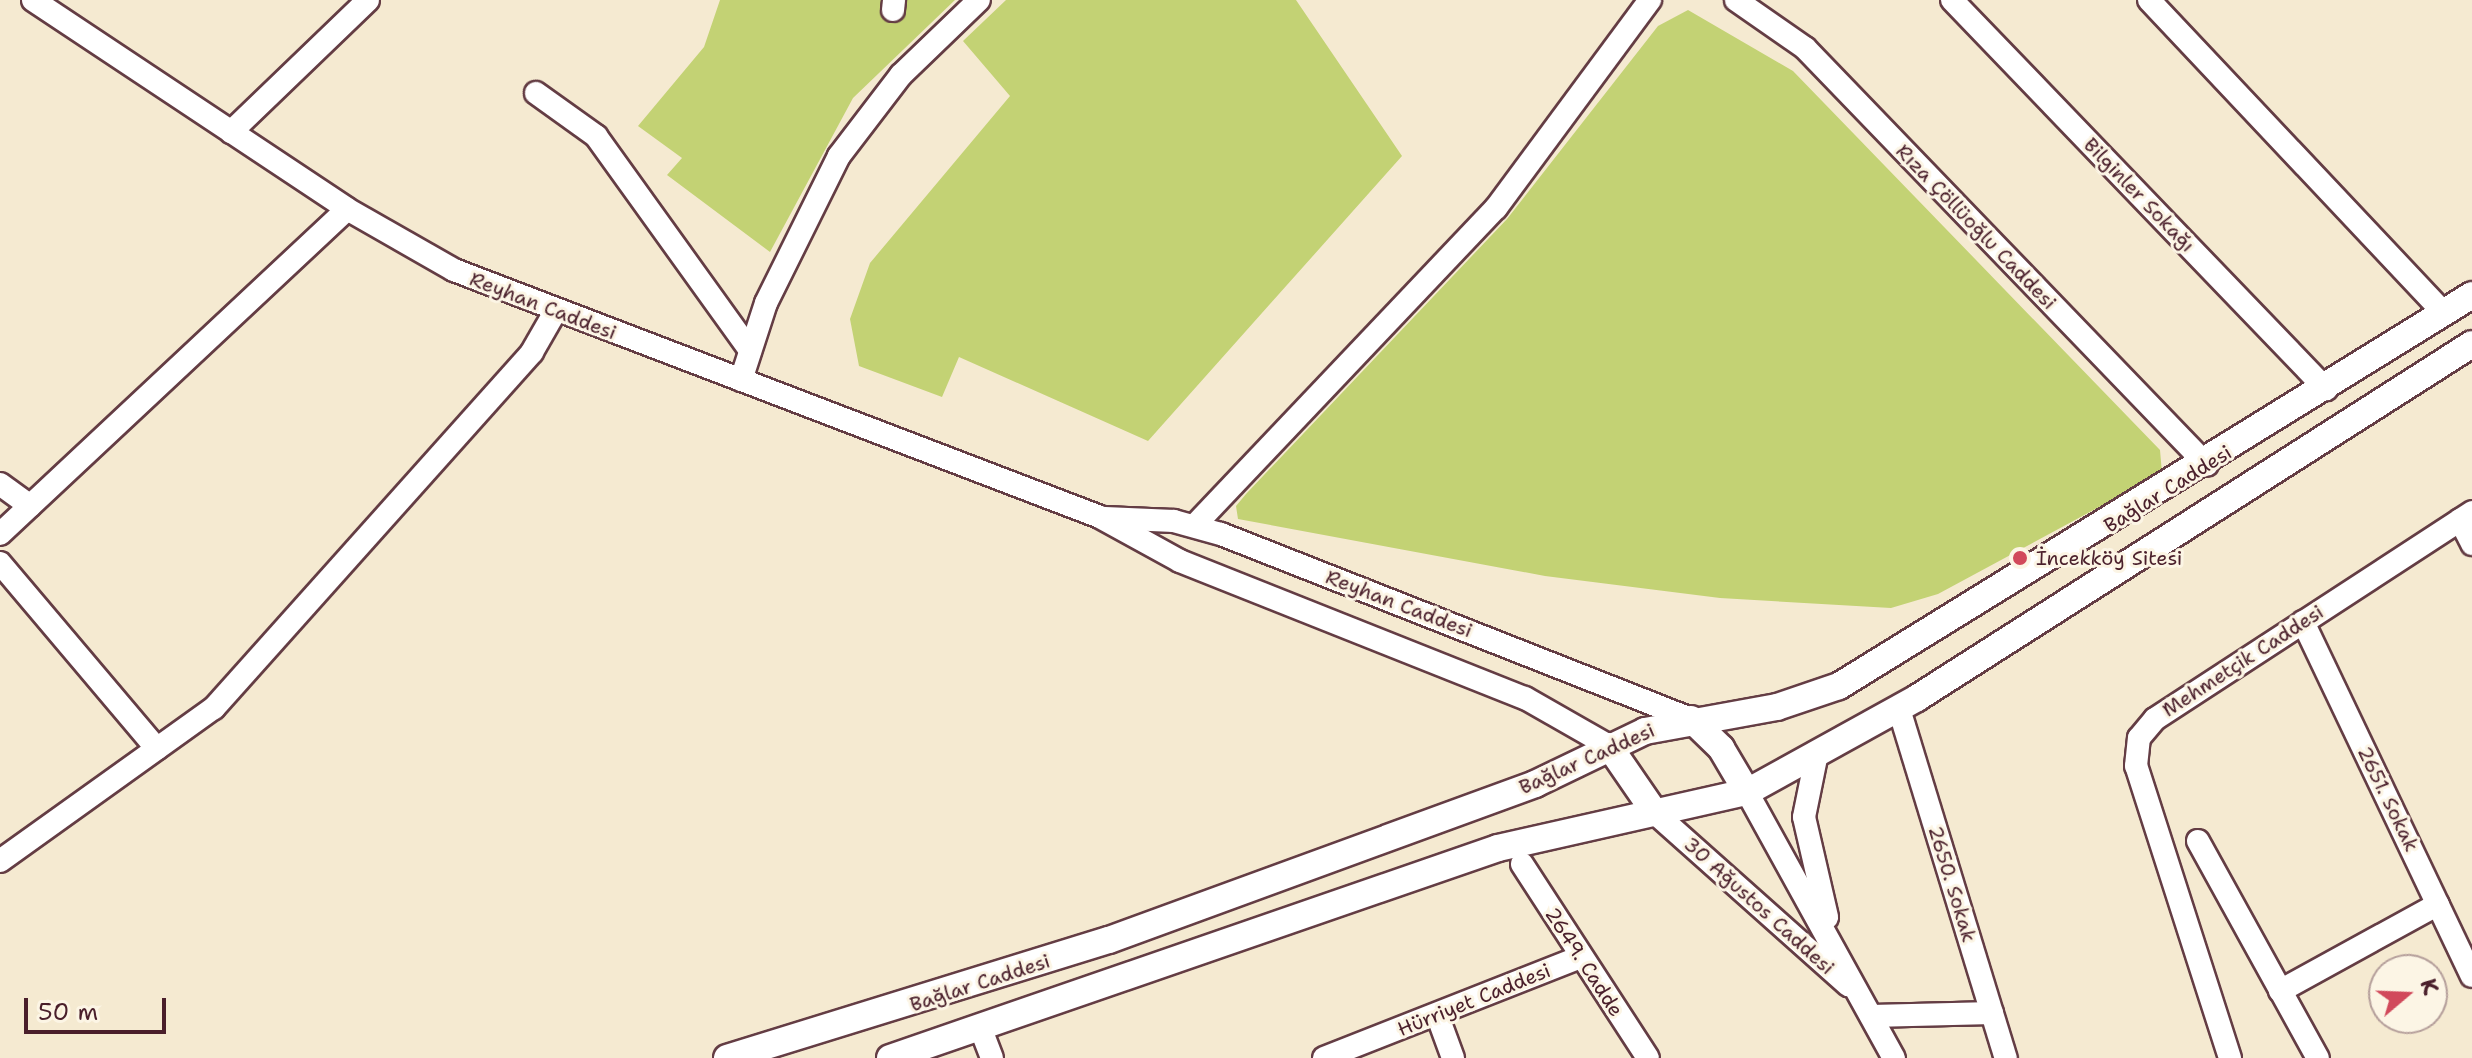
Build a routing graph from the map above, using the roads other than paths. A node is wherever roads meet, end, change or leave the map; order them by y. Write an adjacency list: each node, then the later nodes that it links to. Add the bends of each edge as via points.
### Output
1 (33, 0): 9 (street, Reyhan Caddesi)
2 (368, 0): 9 (street)
3 (979, 0): 15 (street, via 861,123 817,193)
4 (1650, 0): 23 (street, via 1496,208)
5 (1952, 0): 17 (street, Bilginler Sokağı)
6 (2149, 0): 13 (street)
7 (1744, 2): 18 (street, Rıza Çöllüoğlu Caddesi, via 1805,48)
8 (536, 93): 15 (street, via 596,136)
9 (231, 132): 10 (street, Reyhan Caddesi)
10 (347, 209): 12 (street, Reyhan Caddesi, via 454,270); 20 (street)
11 (2472, 295): 13 (main road, Bağlar Caddesi)
12 (555, 312): 16 (street, Reyhan Caddesi); 31 (street, via 532,352 214,708)
13 (2444, 313): 17 (main road, Bağlar Caddesi)
14 (2472, 344): 28 (main road, Bağlar Caddesi)
15 (750, 350): 16 (street)
16 (741, 380): 22 (street, Reyhan Caddesi)
17 (2326, 389): 18 (main road, Bağlar Caddesi)
18 (2207, 465): 29 (main road, Bağlar Caddesi, via 1839,686 1777,707)
19 (0, 484): 20 (street)
20 (30, 506): 24 (street)
21 (2466, 516): 25 (street); 27 (street, Mehmetçik Caddesi)
22 (1100, 517): 23 (street, Reyhan Caddesi); 30 (street, Reyhan Caddesi, via 1180,561 1525,698)
23 (1195, 525): 29 (street, Reyhan Caddesi)
24 (0, 534)
25 (2472, 544)
26 (0, 563): 31 (street)
27 (2303, 622): 38 (street, 2651. Sokak); 55 (street, Mehmetçik Caddesi, via 2155,719 2139,738 2136,766)
28 (1899, 709): 32 (main road, Bağlar Caddesi); 44 (street, 2650. Sokak)
29 (1691, 719): 30 (main road, Bağlar Caddesi); 33 (main road, via 1721,748)
30 (1609, 746): 34 (main road); 47 (main road, Bağlar Caddesi, via 1535,784 1109,940)
31 (157, 749): 36 (street)
32 (1816, 758): 33 (main road, Bağlar Caddesi); 39 (street, via 1804,817)
33 (1747, 792): 34 (main road, Bağlar Caddesi); 39 (street, 30 Ağustos Caddesi)
34 (1655, 813): 43 (street, 30 Ağustos Caddesi); 46 (main road, Bağlar Caddesi, via 1498,848)
35 (2198, 841): 42 (street)
36 (0, 861)
37 (1522, 864): 40 (street, 2649. Cadde)
38 (2438, 904): 41 (street, 2651. Sokak); 42 (street)
39 (1836, 949): 43 (street, 30 Ağustos Caddesi)
40 (1578, 958): 45 (street, Hürriyet Caddesi); 52 (street, 2649. Cadde)
41 (2472, 976)
42 (2280, 991): 56 (street)
43 (1867, 1008): 44 (street); 53 (street, 30 Ağustos Caddesi)
44 (1992, 1013): 54 (street, 2650. Sokak)
45 (1438, 1017): 50 (street, Hürriyet Caddesi); 51 (street)
46 (982, 1032): 48 (main road, Bağlar Caddesi); 49 (street)
47 (727, 1058)
48 (890, 1058)
49 (992, 1058)
50 (1324, 1058)
51 (1453, 1058)
52 (1648, 1058)
53 (1894, 1058)
54 (2006, 1058)
55 (2230, 1058)
56 (2318, 1058)

